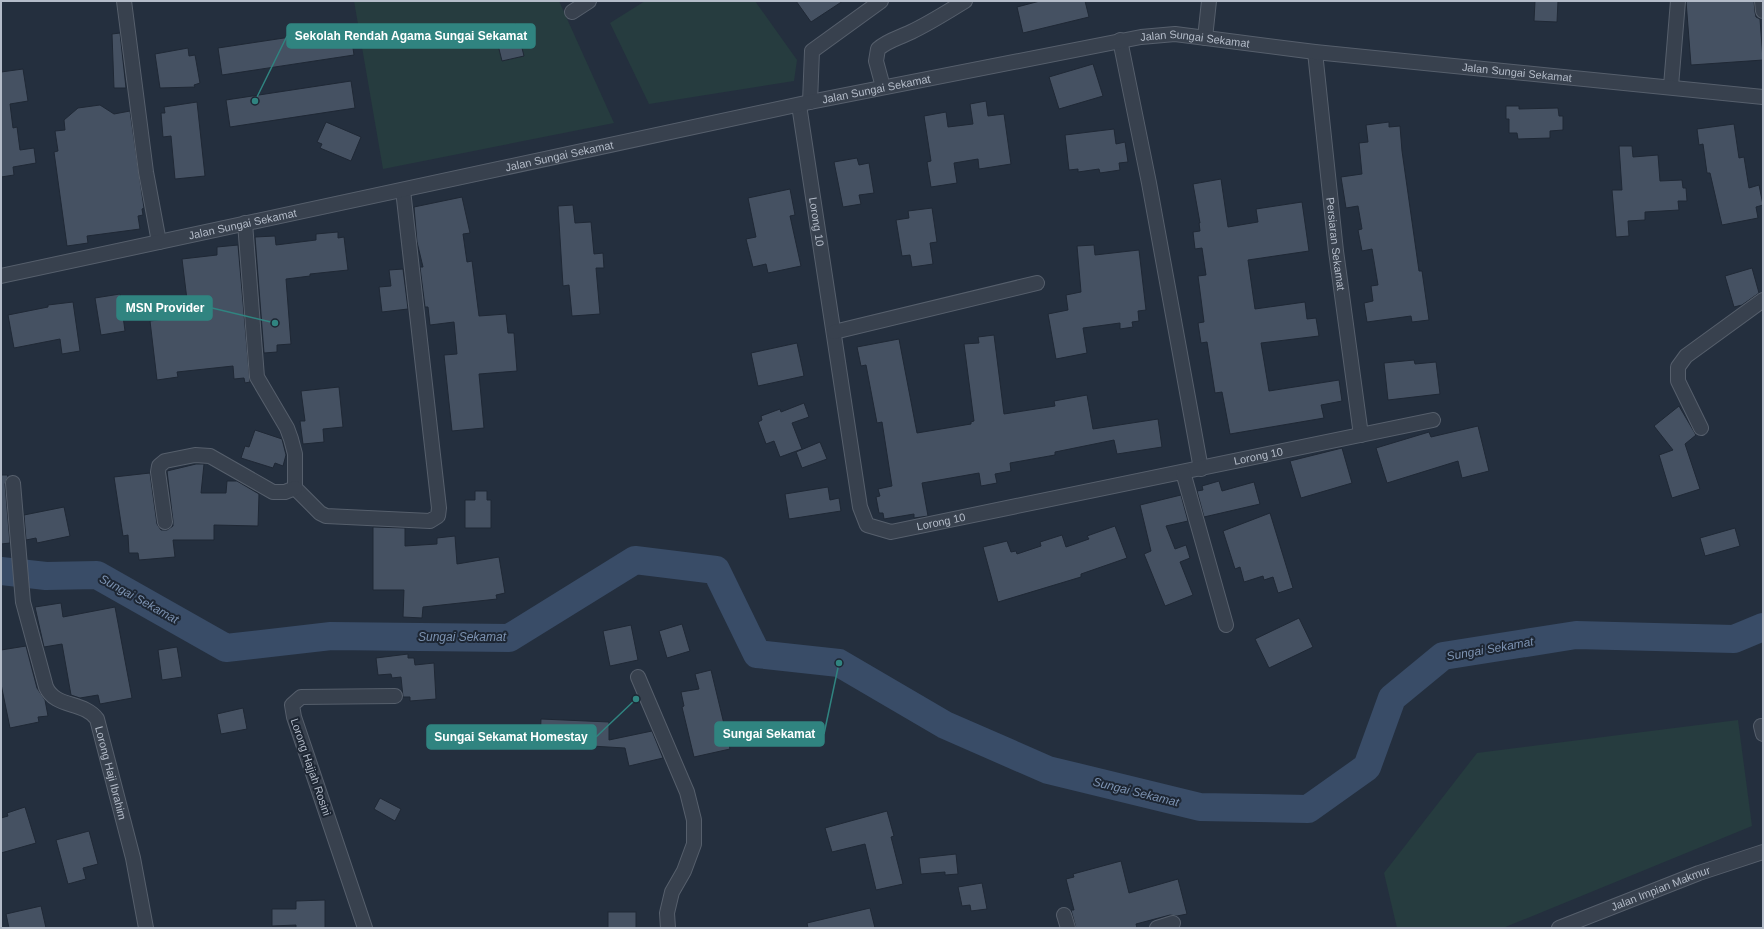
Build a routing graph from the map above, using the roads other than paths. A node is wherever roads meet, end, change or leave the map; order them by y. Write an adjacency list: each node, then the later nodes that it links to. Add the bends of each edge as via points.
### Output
1 (124, 1): 19 (street, via 146,172)
2 (589, 1): 9 (street)
3 (881, 1): 16 (street, Lorong 10, via 812,51)
4 (965, 1): 14 (street, via 909,34 888,41 878,48 876,61)
5 (1209, 1): 10 (street)
6 (1678, 1): 13 (street)
7 (1762, 1): 8 (street)
8 (1763, 11)
9 (572, 12)
10 (1205, 38): 11 (street, Jalan Sungai Sekamat, via 1176,34); 12 (street, Jalan Sungai Sekamat)
11 (1120, 40): 14 (street, Jalan Sungai Sekamat); 27 (street)
12 (1315, 52): 13 (street, Jalan Sungai Sekamat); 26 (street, Persiaran Sekamat, via 1336,251)
13 (1671, 86): 15 (street, Jalan Sungai Sekamat)
14 (883, 87): 16 (street, Jalan Sungai Sekamat)
15 (1763, 97)
16 (805, 104): 17 (street, Jalan Sungai Sekamat); 23 (street, Lorong 10)
17 (403, 190): 18 (street, Jalan Sungai Sekamat); 30 (street, via 438,516 430,521 326,516)
18 (245, 223): 19 (street, Jalan Sungai Sekamat); 30 (street, via 258,377 291,439 295,454)
19 (159, 242): 20 (street, Jalan Sungai Sekamat)
20 (1, 276)
21 (1037, 282): 23 (street)
22 (1763, 300): 25 (street, via 1686,356 1678,367 1678,381)
23 (834, 332): 28 (street, Lorong 10, via 860,506 867,525 891,532)
24 (1433, 420): 26 (street, Lorong 10)
25 (1701, 428)
26 (1360, 435): 27 (street, Lorong 10)
27 (1201, 469): 28 (street, Lorong 10)
28 (1183, 472): 32 (street)
29 (13, 483): 37 (street, Lorong Haji Ibrahim, via 23,602 49,694 87,710 97,719 133,858)
30 (295, 488): 31 (street, via 285,492 273,492 210,456 195,455 165,462 159,466 158,472)
31 (165, 522)
32 (1226, 625)
33 (638, 677): 39 (street, via 687,792 694,820 694,844 684,871 672,892 667,913)
34 (395, 696): 38 (street, Lorong Hajjah Rosini, via 302,697 292,705)
35 (1763, 852): 41 (street, Jalan Impian Makmur, via 1700,873)
36 (1173, 923): 40 (street)
37 (146, 928)
38 (365, 928)
39 (668, 928)
40 (1157, 928)
41 (1559, 928)

